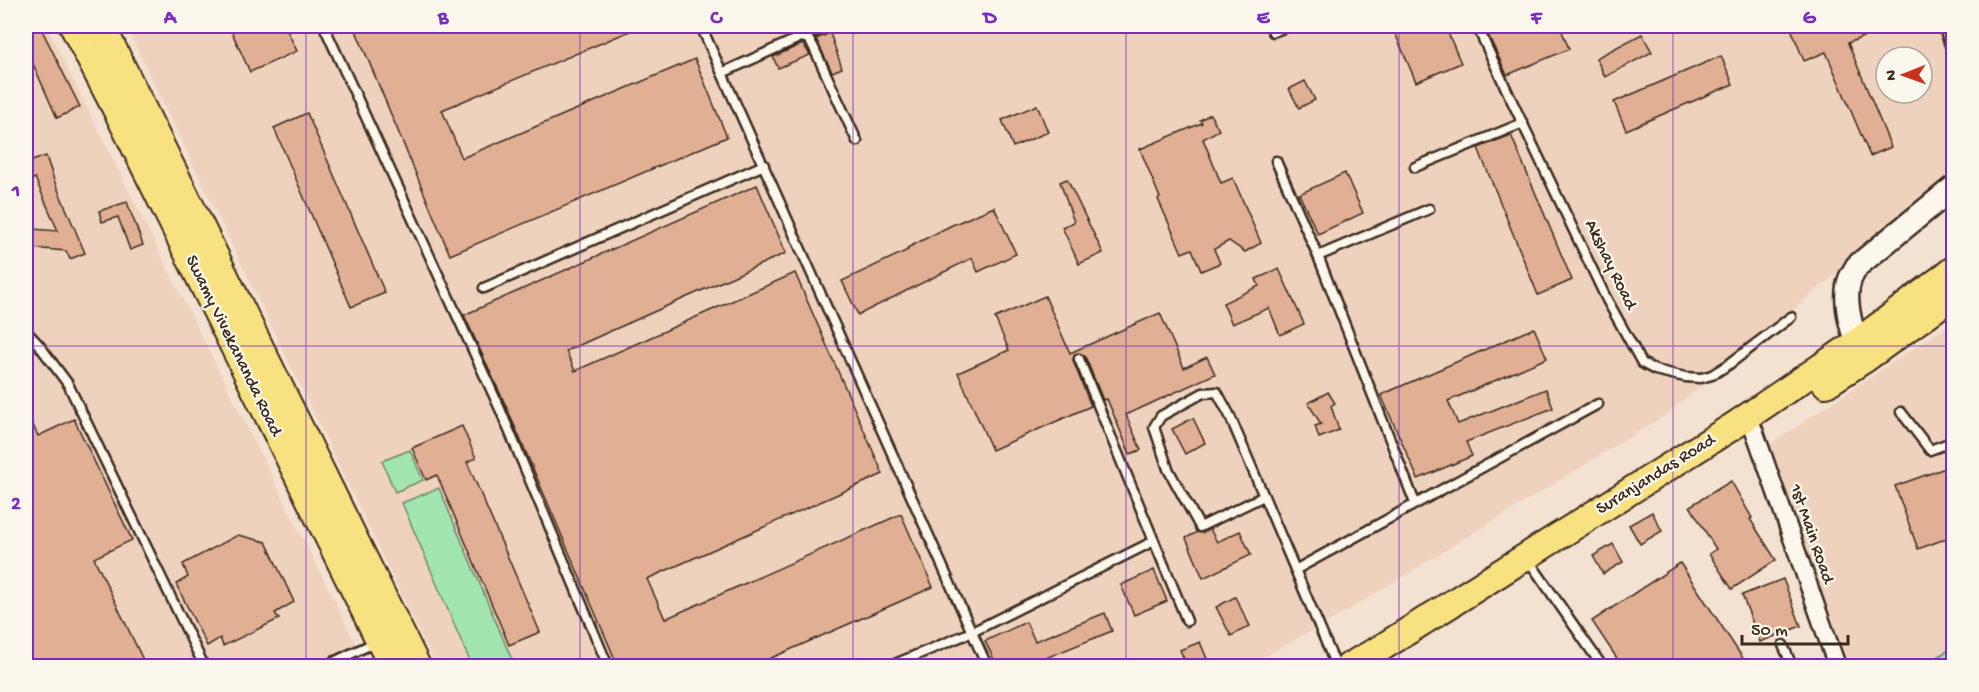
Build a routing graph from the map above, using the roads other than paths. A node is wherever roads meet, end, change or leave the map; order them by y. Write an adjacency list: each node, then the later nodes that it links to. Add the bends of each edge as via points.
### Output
1 (73, 26): 42 (main road, Swamy Vivekananda Road)
2 (102, 26): 47 (main road, Swamy Vivekananda Road)
3 (324, 26): 48 (lane, via 500,409)
4 (701, 26): 14 (lane)
5 (828, 26): 12 (lane)
6 (914, 26): 7 (lane)
7 (934, 26)
8 (1270, 26): 9 (lane, via 1273,32)
9 (1289, 26)
10 (1478, 26): 15 (lane, Akshay Road)
11 (1943, 26): 13 (lane)
12 (801, 37): 14 (lane); 16 (lane, via 813,46)
13 (1953, 56)
14 (722, 73): 18 (lane)
15 (1523, 123): 19 (lane); 27 (lane, Akshay Road, via 1606,298 1642,363 1685,377 1712,375)
16 (857, 141)
17 (1276, 160): 23 (lane)
18 (764, 165): 25 (lane); 41 (lane)
19 (1415, 167)
20 (1953, 187): 29 (street, via 1857,266 1849,280 1850,321)
21 (1953, 205): 29 (street, via 1868,274 1862,293)
22 (1429, 209): 23 (lane)
23 (1318, 256): 36 (lane)
24 (1953, 269): 29 (main road, Suranjandas Road)
25 (484, 288)
26 (1953, 295): 29 (main road, Suranjandas Road)
27 (1791, 317)
28 (26, 331): 44 (lane, via 54,364 81,408)
29 (1866, 347): 33 (main road, Suranjandas Road)
30 (1079, 359): 37 (lane)
31 (1598, 404): 36 (lane)
32 (1901, 412): 34 (lane, via 1930,450)
33 (1751, 423): 38 (main road, Suranjandas Road); 52 (main road, Suranjandas Road); 56 (street, 1st Main Road)
34 (1953, 441)
35 (1264, 496): 35 (lane, via 1217,392 1203,393 1161,416 1154,427 1168,470 1200,527); 39 (lane)
36 (1414, 504): 39 (lane)
37 (1154, 541): 40 (lane); 41 (lane)
38 (1534, 568): 53 (main road, Suranjandas Road); 54 (lane)
39 (1295, 570): 51 (lane)
40 (1187, 621)
41 (972, 632): 49 (lane); 50 (lane)
42 (378, 640): 45 (lane); 46 (main road, Swamy Vivekananda Road)
43 (1783, 645): 55 (lane)
44 (204, 666)
45 (325, 666)
46 (392, 666)
47 (417, 666)
48 (608, 666)
49 (890, 666)
50 (987, 666)
51 (1336, 666)
52 (1349, 666)
53 (1386, 666)
54 (1602, 666)
55 (1792, 666)
56 (1837, 666)

